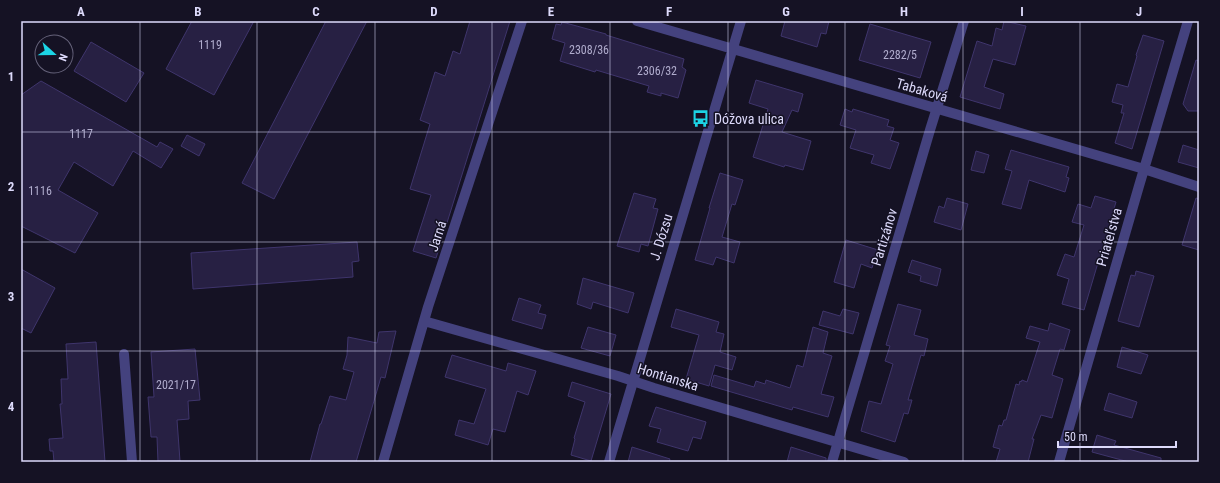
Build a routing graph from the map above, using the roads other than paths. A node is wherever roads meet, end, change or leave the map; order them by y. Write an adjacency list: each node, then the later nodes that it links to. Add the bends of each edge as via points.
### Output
1 (522, 21): 10 (street, Jarná)
2 (637, 21): 6 (street, Tabaková)
3 (741, 21): 6 (street, J. Dózsu)
4 (964, 21): 7 (street, Partizánov)
5 (1188, 21): 8 (street, Priateľstva)
6 (732, 48): 7 (street, Tabaková); 12 (street, J. Dózsu)
7 (937, 109): 8 (street, Tabaková); 13 (street, Partizánov)
8 (1144, 169): 9 (street, Tabaková); 19 (street, Priateľstva)
9 (1199, 187)
10 (424, 321): 12 (street, Hontianska); 15 (street, Jarná)
11 (124, 354): 14 (street)
12 (633, 381): 13 (street, Hontianska); 16 (street, J. Dózsu)
13 (837, 443): 17 (street, Partizánov); 18 (street, Hontianska)
14 (132, 462)
15 (383, 462)
16 (609, 462)
17 (832, 462)
18 (904, 462)
19 (1059, 462)

